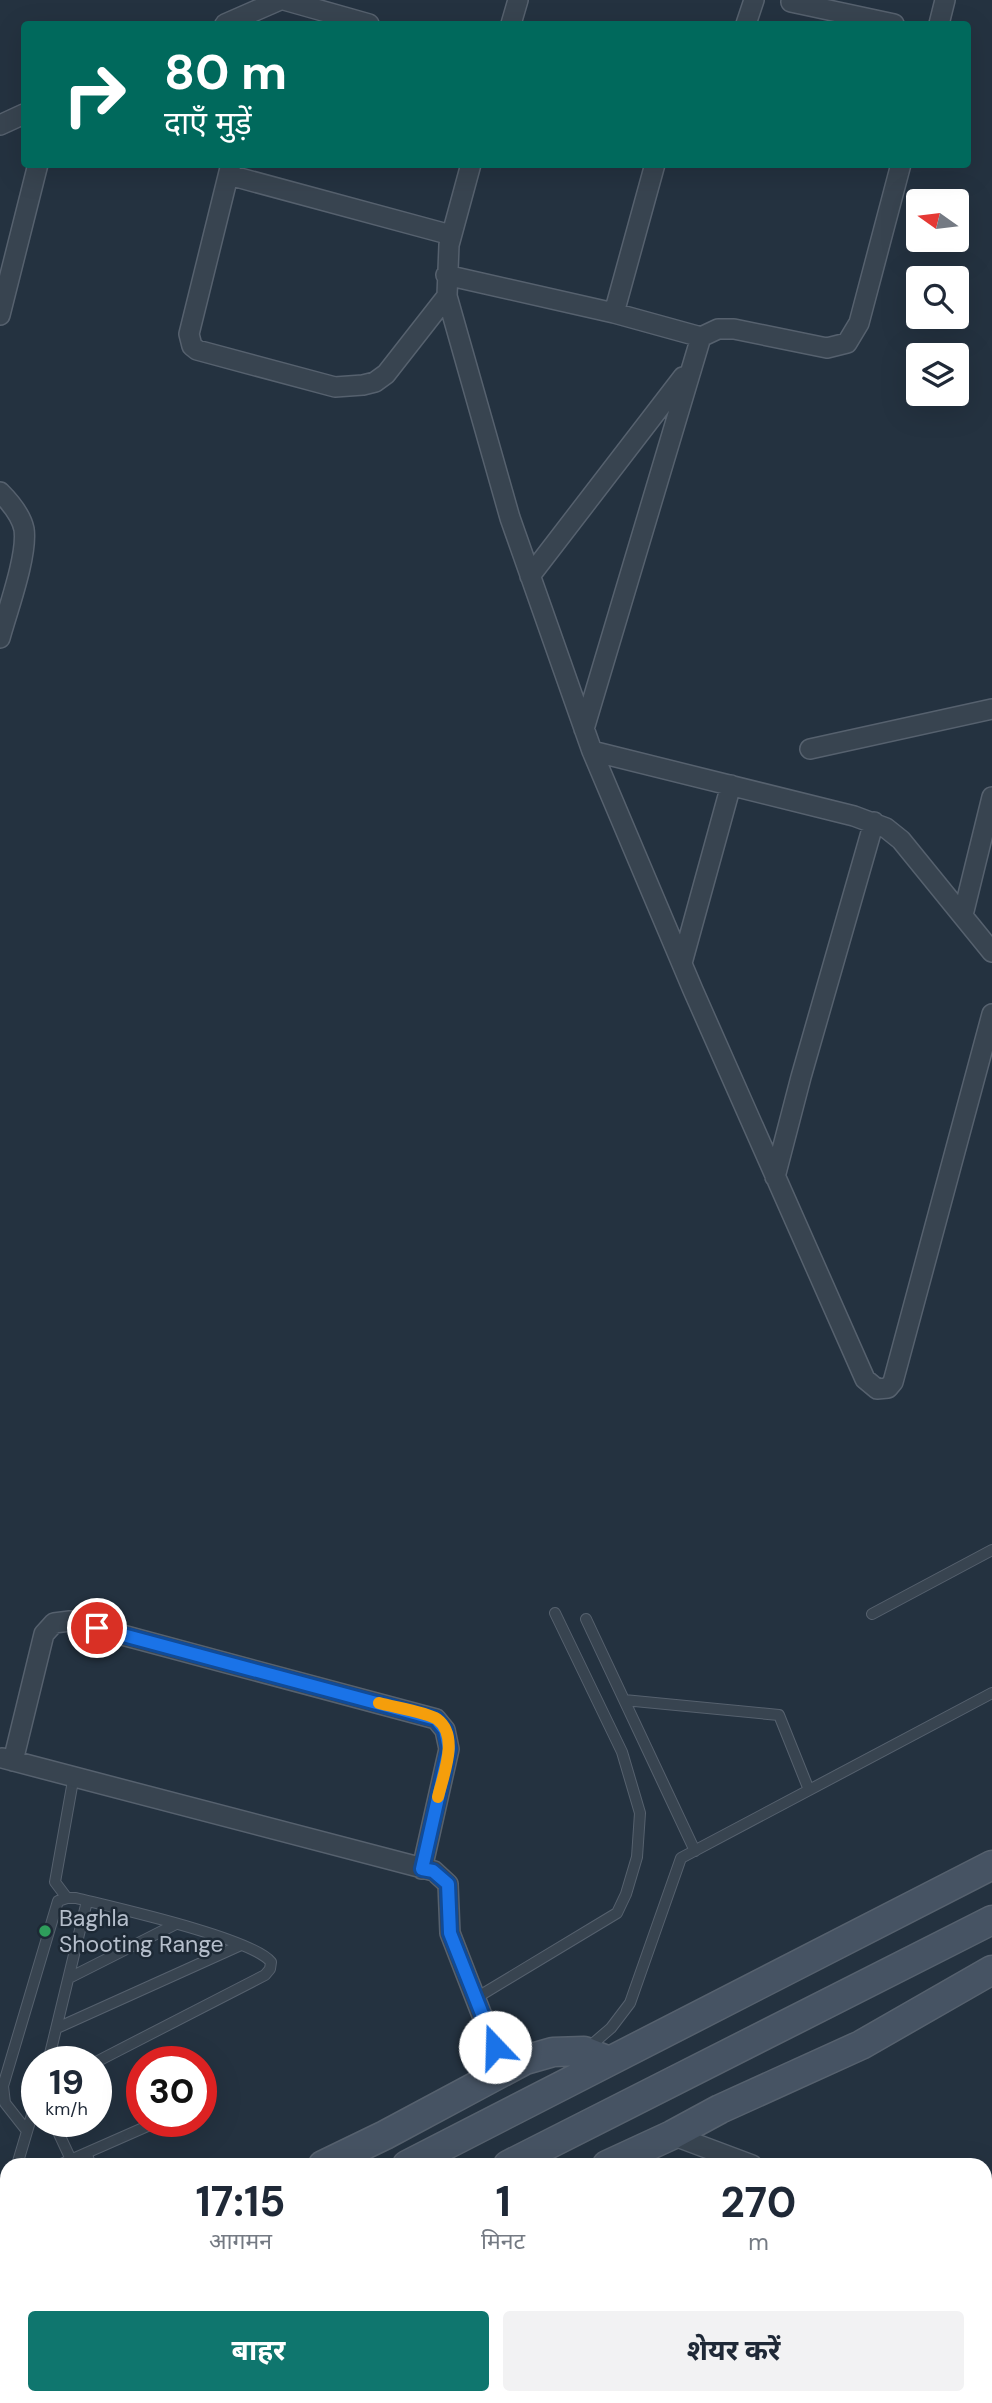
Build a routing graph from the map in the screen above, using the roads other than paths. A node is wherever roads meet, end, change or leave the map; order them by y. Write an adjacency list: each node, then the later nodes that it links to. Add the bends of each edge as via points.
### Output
1 (518, 0): 9 (street)
2 (754, 0): 10 (street)
3 (945, 0): 12 (street)
4 (278, 1): 6 (street); 7 (street); 8 (street)
5 (791, 2): 11 (street)
6 (232, 21)
7 (268, 21)
8 (357, 21)
9 (512, 21)
10 (747, 21)
11 (880, 21)
12 (940, 21)
13 (21, 115): 14 (street)
14 (0, 125)
15 (37, 168): 24 (street)
16 (470, 168): 20 (street)
17 (653, 168): 23 (street)
18 (900, 168): 25 (street, via 859,323 847,343 827,348 734,329 718,329)
19 (230, 170): 20 (street); 22 (street, via 190,334 197,350 335,387 363,385 392,368)
20 (452, 235): 21 (street)
21 (446, 275): 22 (street); 23 (street)
22 (447, 296): 28 (street)
23 (614, 313): 25 (street)
24 (0, 315)
25 (701, 337): 26 (street)
26 (690, 368): 28 (street); 31 (street)
27 (0, 492): 29 (street, via 24,530)
28 (530, 576): 31 (street)
29 (0, 638)
30 (992, 709): 32 (street)
31 (584, 729): 33 (street)
32 (810, 750)
33 (592, 751): 34 (street); 39 (street)
34 (731, 785): 36 (street); 39 (street)
35 (992, 797): 37 (street)
36 (874, 822): 37 (street, via 901,840); 41 (street)
37 (962, 915): 38 (street)
38 (992, 952)
39 (681, 963): 41 (street)
40 (992, 1014): 41 (street, via 888,1388 877,1389 865,1379)
41 (775, 1177)
42 (992, 1550): 44 (lane)
43 (555, 1613): 63 (lane, via 622,1752 640,1813 637,1857 617,1913)
44 (872, 1614)
45 (586, 1619): 47 (lane)
46 (992, 1693): 50 (lane)
47 (624, 1700): 50 (lane, via 779,1715); 51 (lane)
48 (7, 1759): 49 (street); 53 (street, via 44,1633 54,1623 70,1621 436,1719 445,1730 449,1749)
49 (74, 1775): 53 (street); 54 (lane, via 55,1882)
50 (809, 1790): 51 (lane)
51 (695, 1851): 67 (lane, via 681,1858 630,2003)
52 (992, 1866): 59 (main road)
53 (422, 1869): 63 (street, via 433,1871 448,1884 450,1933)
54 (66, 1898): 55 (lane); 69 (lane, via 58,1901 53,1913 3,2086 5,2103)
55 (87, 1901): 57 (lane); 61 (lane)
56 (992, 1920): 62 (main road)
57 (176, 1924): 58 (lane); 61 (lane)
58 (241, 1945): 64 (lane); 66 (lane, via 269,1959 272,1966 265,1975)
59 (819, 1955): 62 (main road); 67 (main road)
60 (992, 1970): 71 (main road, via 861,2045)
61 (69, 1978): 64 (lane)
62 (842, 1996): 81 (main road)
63 (476, 1998): 68 (street)
64 (58, 2028): 65 (lane)
65 (53, 2046)
66 (112, 2054)
67 (597, 2056): 68 (main road, via 553,2052); 80 (main road)
68 (504, 2072): 79 (main road)
69 (21, 2124)
70 (126, 2135): 74 (lane)
71 (672, 2135): 82 (main road); 83 (street)
72 (25, 2137): 75 (lane)
73 (60, 2137): 76 (lane)
74 (86, 2153): 77 (lane); 78 (lane)
75 (19, 2158)
76 (70, 2158)
77 (78, 2158)
78 (88, 2158)
79 (337, 2158)
80 (419, 2158)
81 (522, 2158)
82 (622, 2158)
83 (733, 2158)

